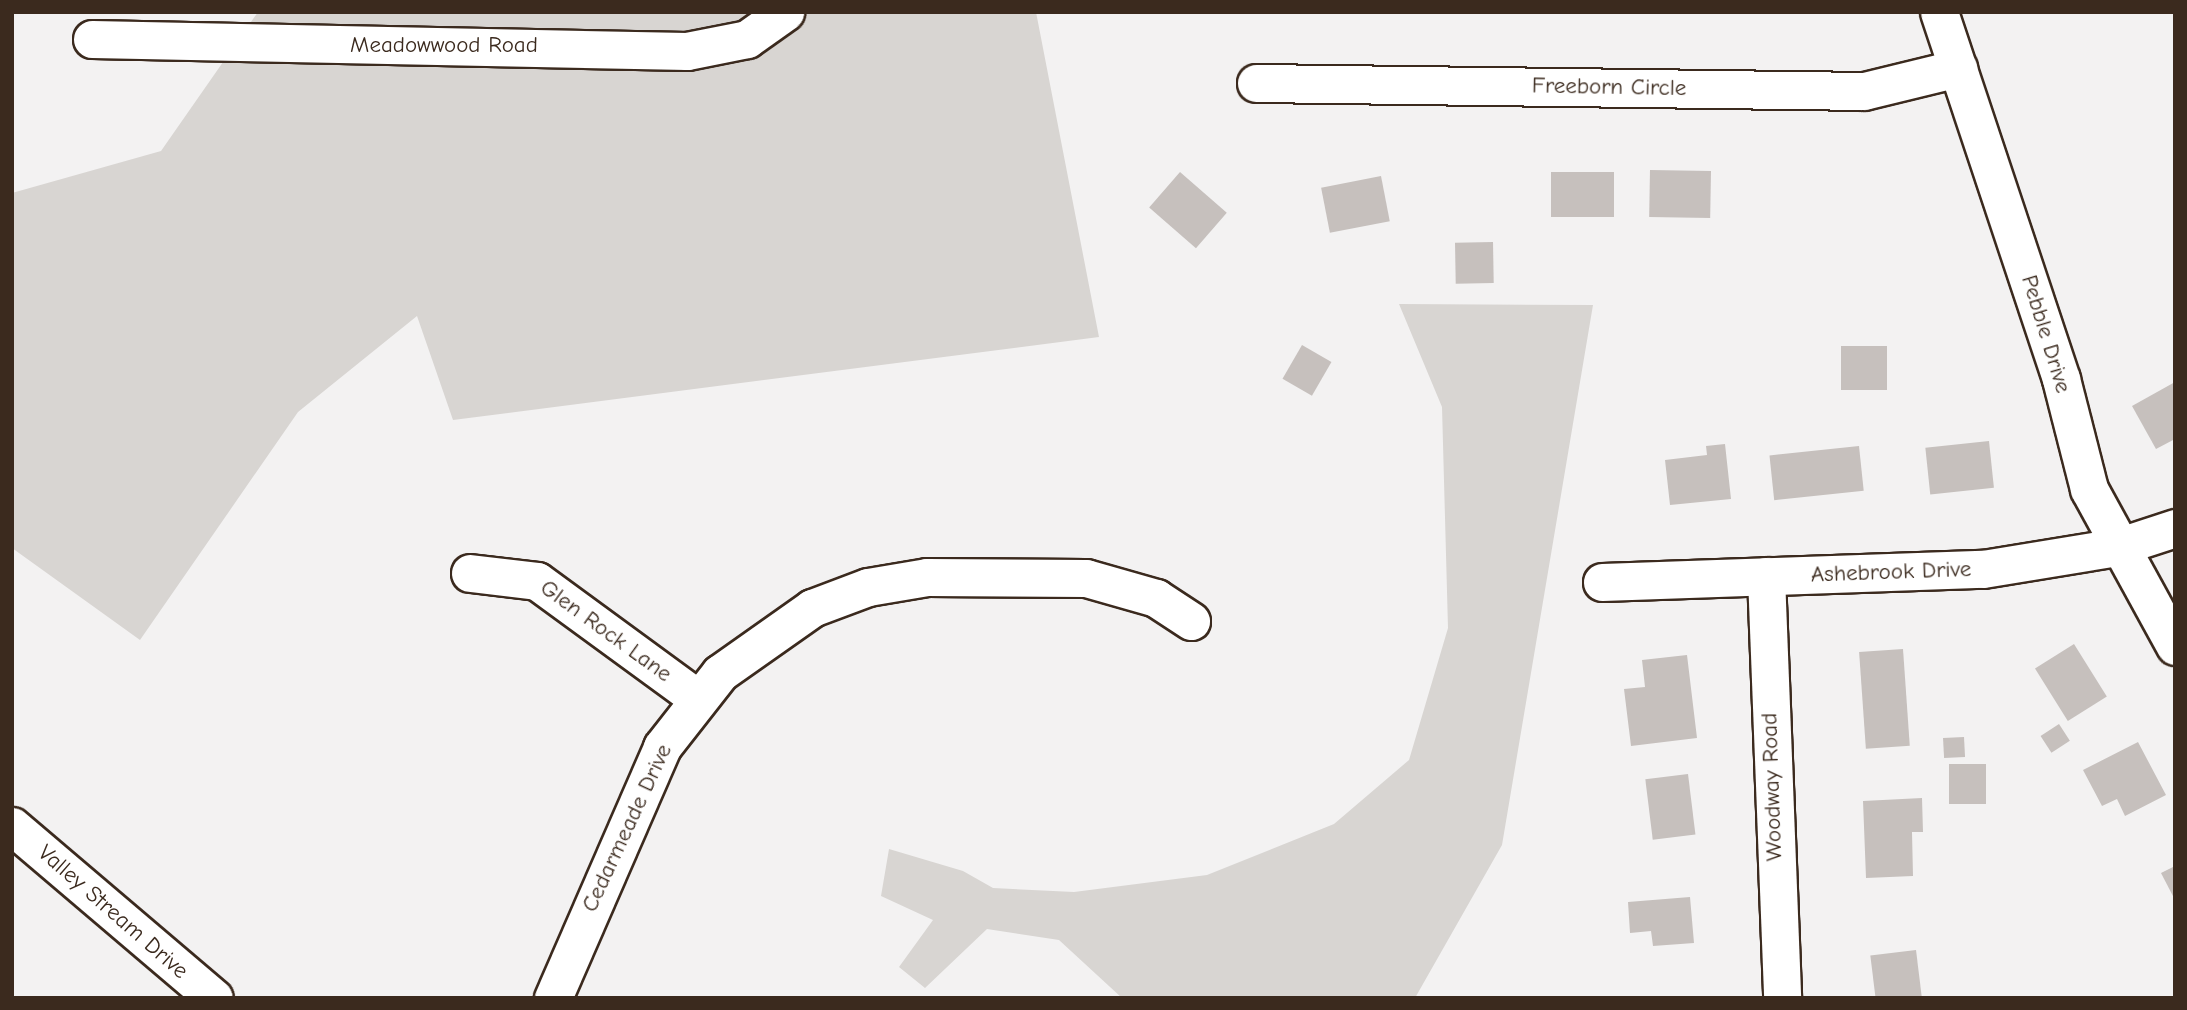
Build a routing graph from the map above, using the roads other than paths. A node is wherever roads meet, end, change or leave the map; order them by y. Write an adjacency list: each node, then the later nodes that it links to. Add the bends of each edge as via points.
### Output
1 (785, 12): 3 (street, Meadowwood Road, via 747,39 687,51)
2 (1939, 12): 4 (street, Pebble Drive)
3 (92, 40)
4 (1958, 68): 5 (street, Freeborn Circle, via 1864,91); 7 (street, Pebble Drive, via 2061,379 2089,489)
5 (1256, 83)
6 (2175, 527): 7 (street, Ashebrook Drive)
7 (2117, 547): 9 (street, Ashebrook Drive, via 1983,569); 12 (street, Pebble Drive)
8 (470, 573): 13 (street, Glen Rock Lane, via 537,580)
9 (1766, 576): 10 (street, Ashebrook Drive); 17 (street, Woodway Road)
10 (1602, 582)
11 (1191, 621): 13 (street, Cedarmeade Drive, via 1156,598 1086,578 927,577 868,587 812,608 760,640)
12 (2175, 646)
13 (697, 698): 16 (street, Cedarmeade Drive, via 662,747)
14 (12, 826): 15 (street, Valley Stream Drive)
15 (214, 998)
16 (553, 998)
17 (1783, 998)

